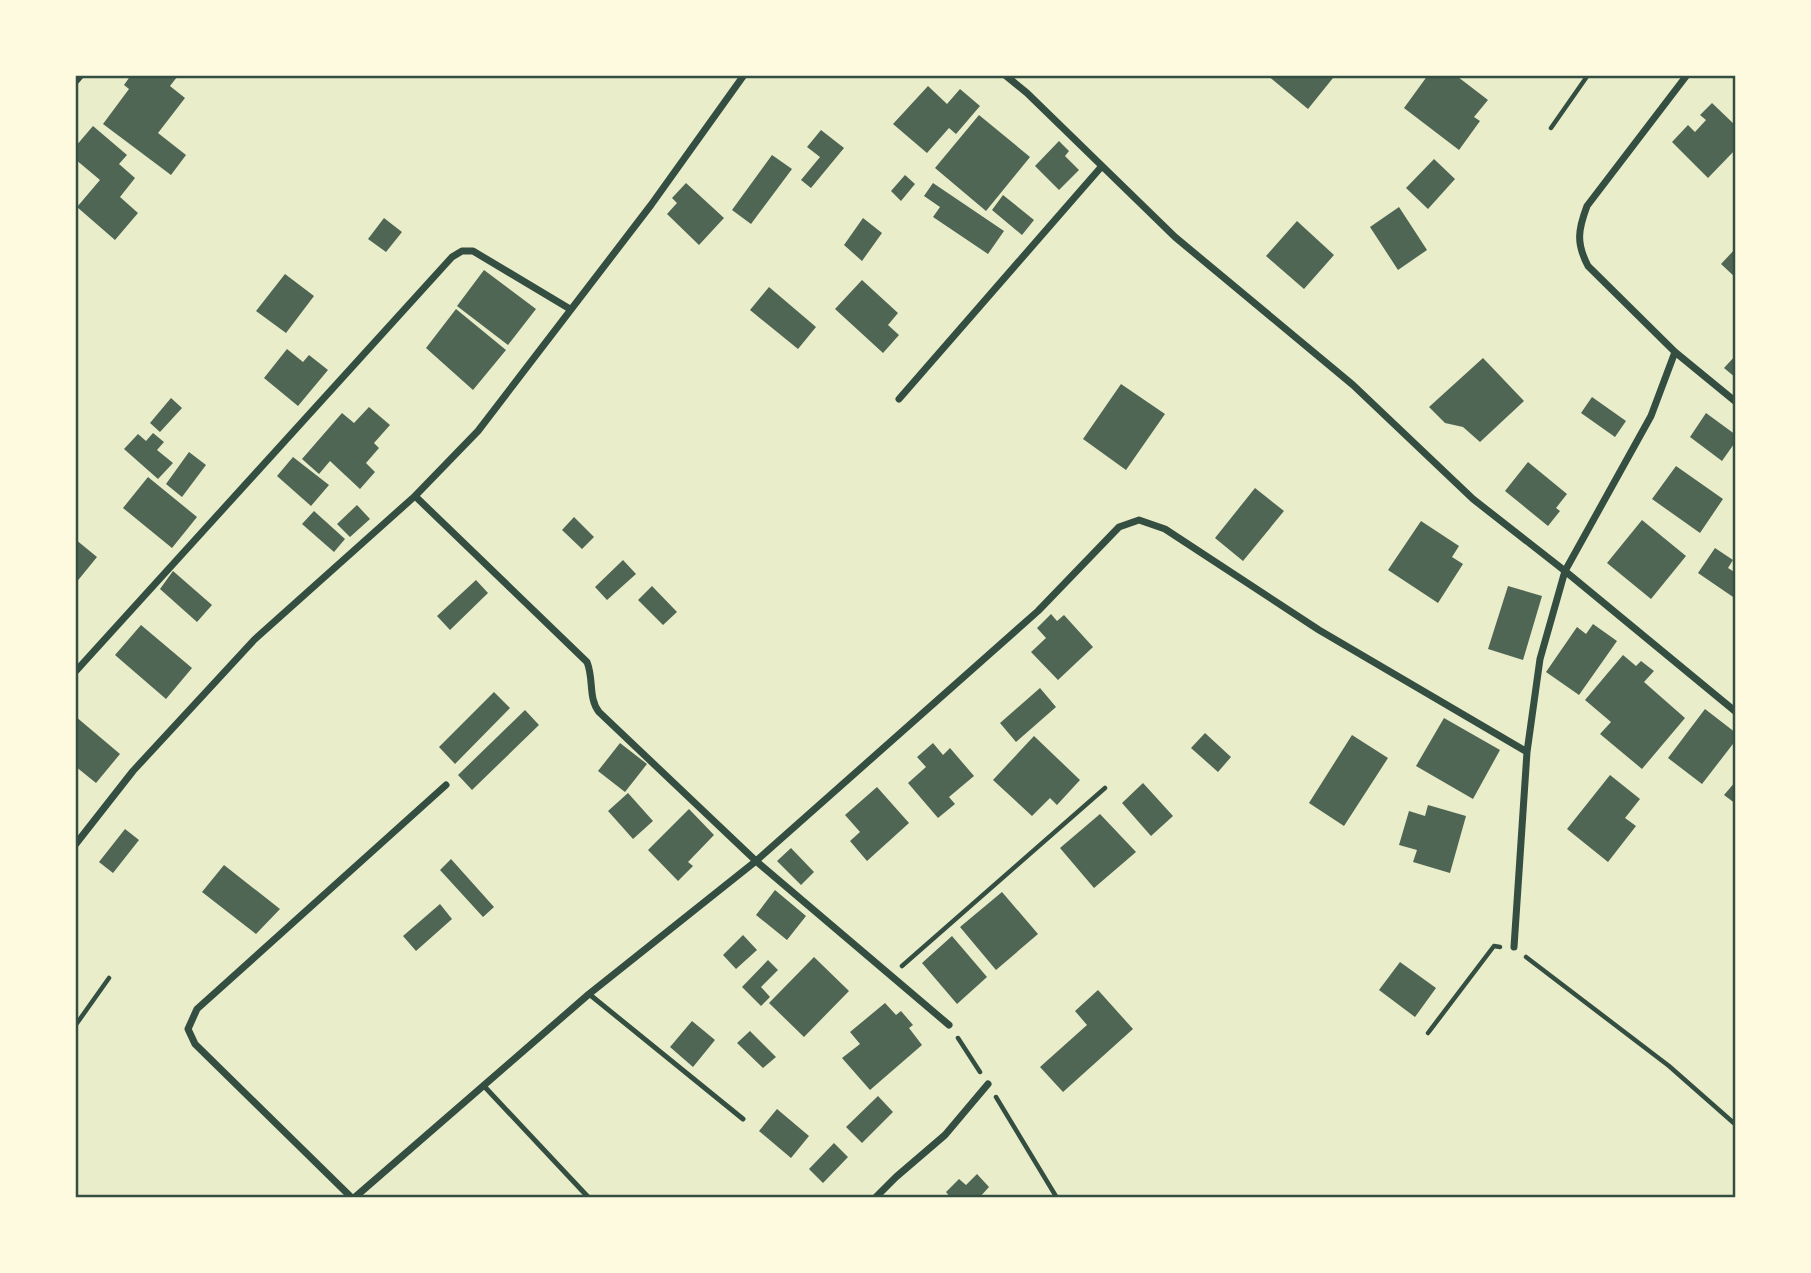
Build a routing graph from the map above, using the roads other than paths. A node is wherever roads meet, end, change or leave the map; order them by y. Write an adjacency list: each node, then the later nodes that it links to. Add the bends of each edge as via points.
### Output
1 (81, 75): 5 (street)
2 (744, 75): 7 (street)
3 (1005, 75): 6 (street)
4 (1687, 75): 8 (street, via 1587,206 1579,227 1580,251 1588,266)
5 (75, 82)
6 (1102, 166): 9 (street); 12 (street, via 1175,237 1353,385 1473,499)
7 (570, 309): 11 (street, via 478,431); 13 (street, via 473,251 452,257)
8 (1675, 352): 10 (street); 12 (street, via 1651,416)
9 (900, 399)
10 (1736, 402)
11 (415, 496): 17 (street, via 254,640 134,771); 18 (street, via 587,662 593,704 599,712)
12 (1565, 571): 14 (street); 15 (street, via 1540,659)
13 (75, 672)
14 (1736, 712)
15 (1527, 752): 18 (street, via 1319,630 1165,528 1139,520 1119,527 1038,611); 19 (street)
16 (446, 785): 25 (street, via 197,1009 188,1030 195,1044)
17 (75, 845)
18 (756, 861): 20 (street); 21 (street)
19 (1514, 947)
20 (589, 994): 22 (street); 24 (lane)
21 (949, 1025)
22 (483, 1084): 25 (street); 26 (lane)
23 (988, 1084): 27 (street, via 945,1135)
24 (743, 1119)
25 (353, 1198)
26 (589, 1198)
27 (875, 1198)

